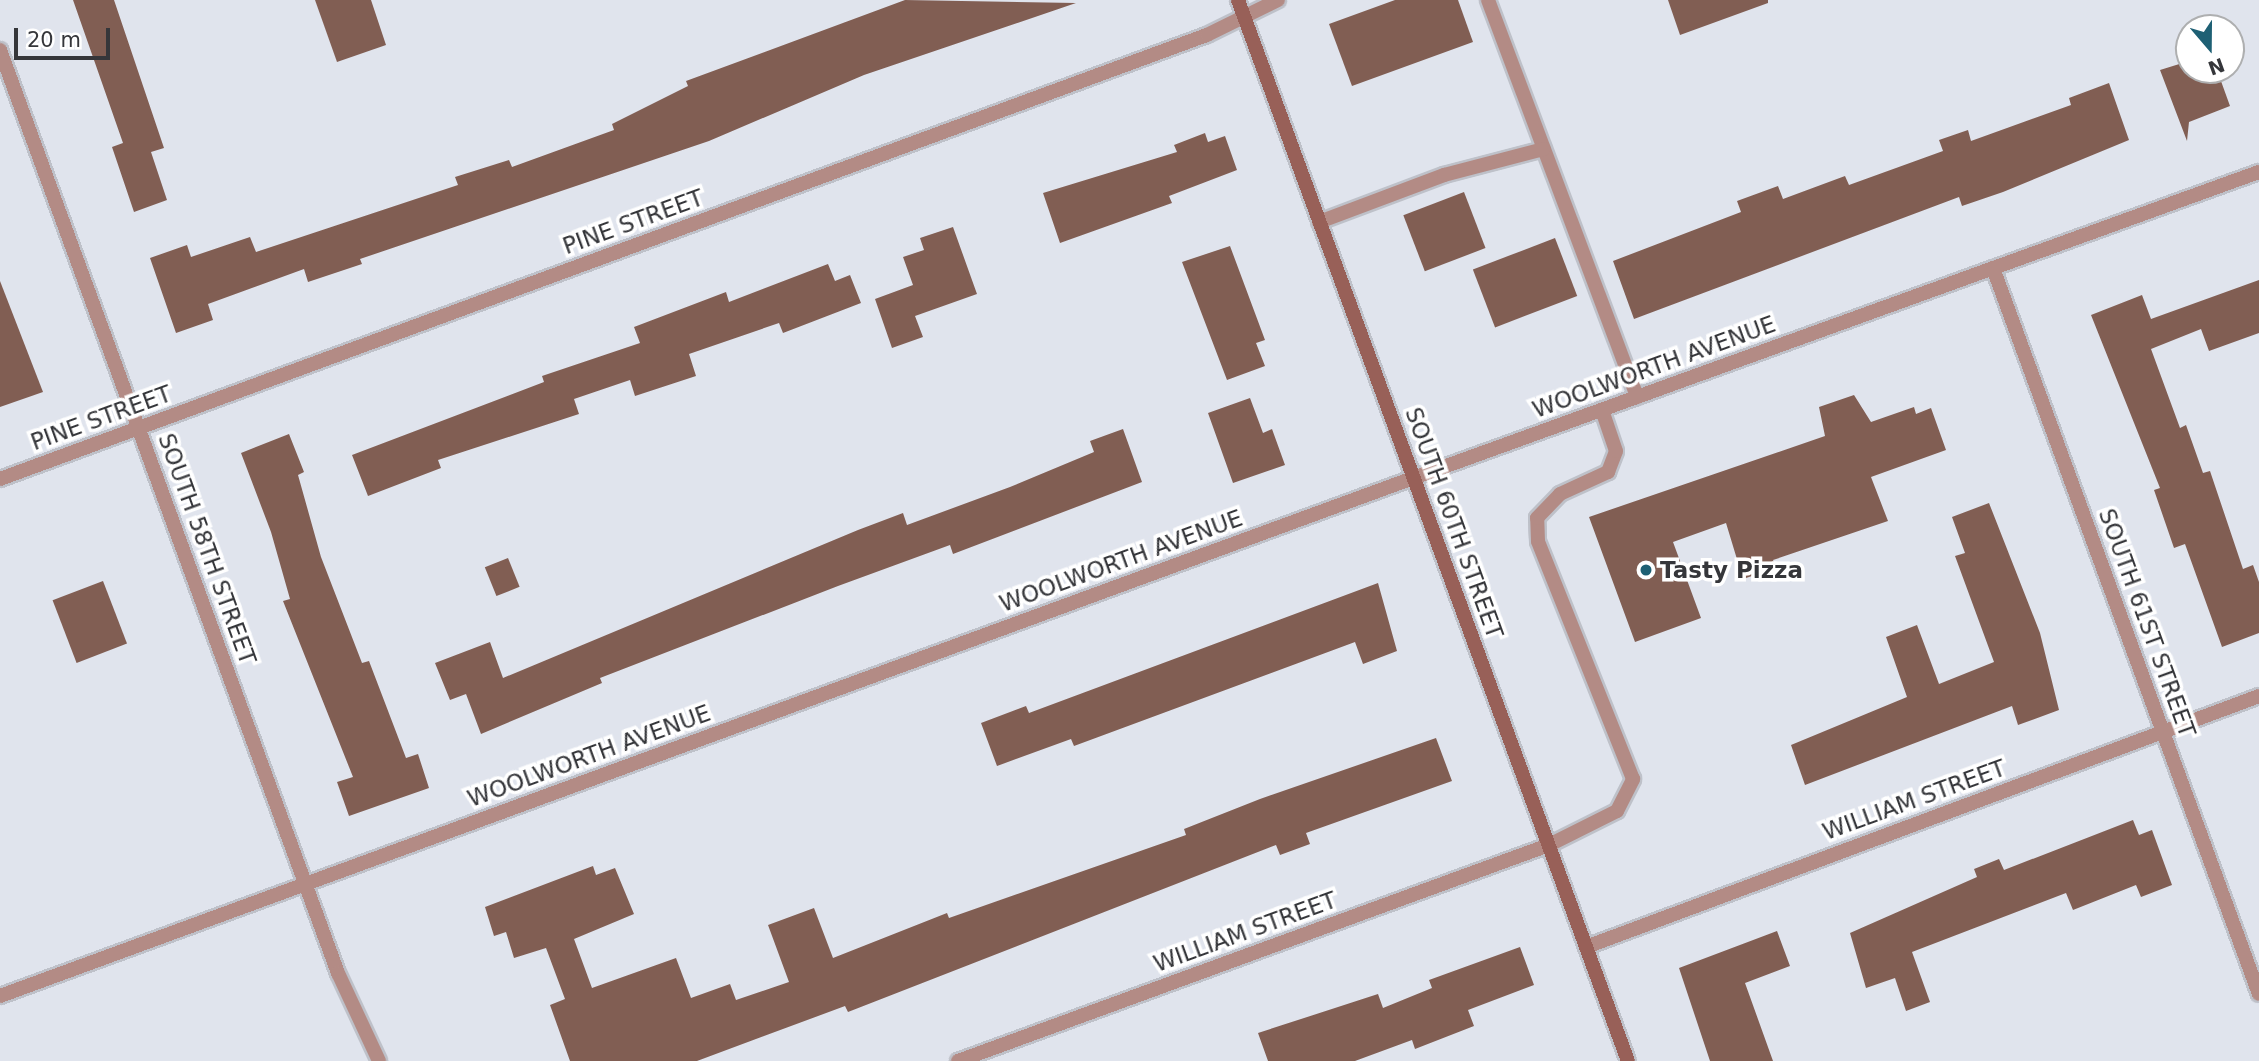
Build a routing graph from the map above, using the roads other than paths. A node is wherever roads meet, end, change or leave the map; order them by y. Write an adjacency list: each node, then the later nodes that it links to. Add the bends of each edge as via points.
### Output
1 (1238, 0): 4 (main road, SOUTH 60TH STREET)
2 (1279, 0): 4 (street, PINE STREET)
3 (1488, 0): 6 (street)
4 (1245, 17): 8 (main road, SOUTH 60TH STREET); 12 (street, PINE STREET)
5 (0, 50): 12 (street, SOUTH 58TH STREET)
6 (1544, 149): 8 (street, via 1444,175); 10 (street)
7 (2259, 172): 9 (street, WOOLWORTH AVENUE)
8 (1319, 222): 13 (main road, SOUTH 60TH STREET)
9 (1993, 268): 10 (street, WOOLWORTH AVENUE); 16 (street, SOUTH 61ST STREET)
10 (1637, 397): 11 (street, WOOLWORTH AVENUE)
11 (1602, 410): 13 (street, WOOLWORTH AVENUE); 17 (street, WILLIAM STREET, via 1616,451 1608,472 1560,494 1536,518 1538,541 1633,779 1617,811)
12 (139, 428): 14 (street, PINE STREET); 18 (street, SOUTH 58TH STREET)
13 (1413, 478): 17 (main road, SOUTH 60TH STREET); 18 (street, WOOLWORTH AVENUE)
14 (0, 479)
15 (2259, 696): 16 (street, WILLIAM STREET)
16 (2163, 731): 19 (street, WILLIAM STREET); 20 (street, SOUTH 61ST STREET)
17 (1549, 845): 19 (main road, SOUTH 60TH STREET); 23 (street, WILLIAM STREET)
18 (306, 884): 21 (street, WOOLWORTH AVENUE); 22 (street, SOUTH 58TH STREET)
19 (1586, 947): 24 (main road, SOUTH 60TH STREET)
20 (2259, 993)
21 (0, 996)
22 (379, 1061)
23 (958, 1061)
24 (1628, 1061)

